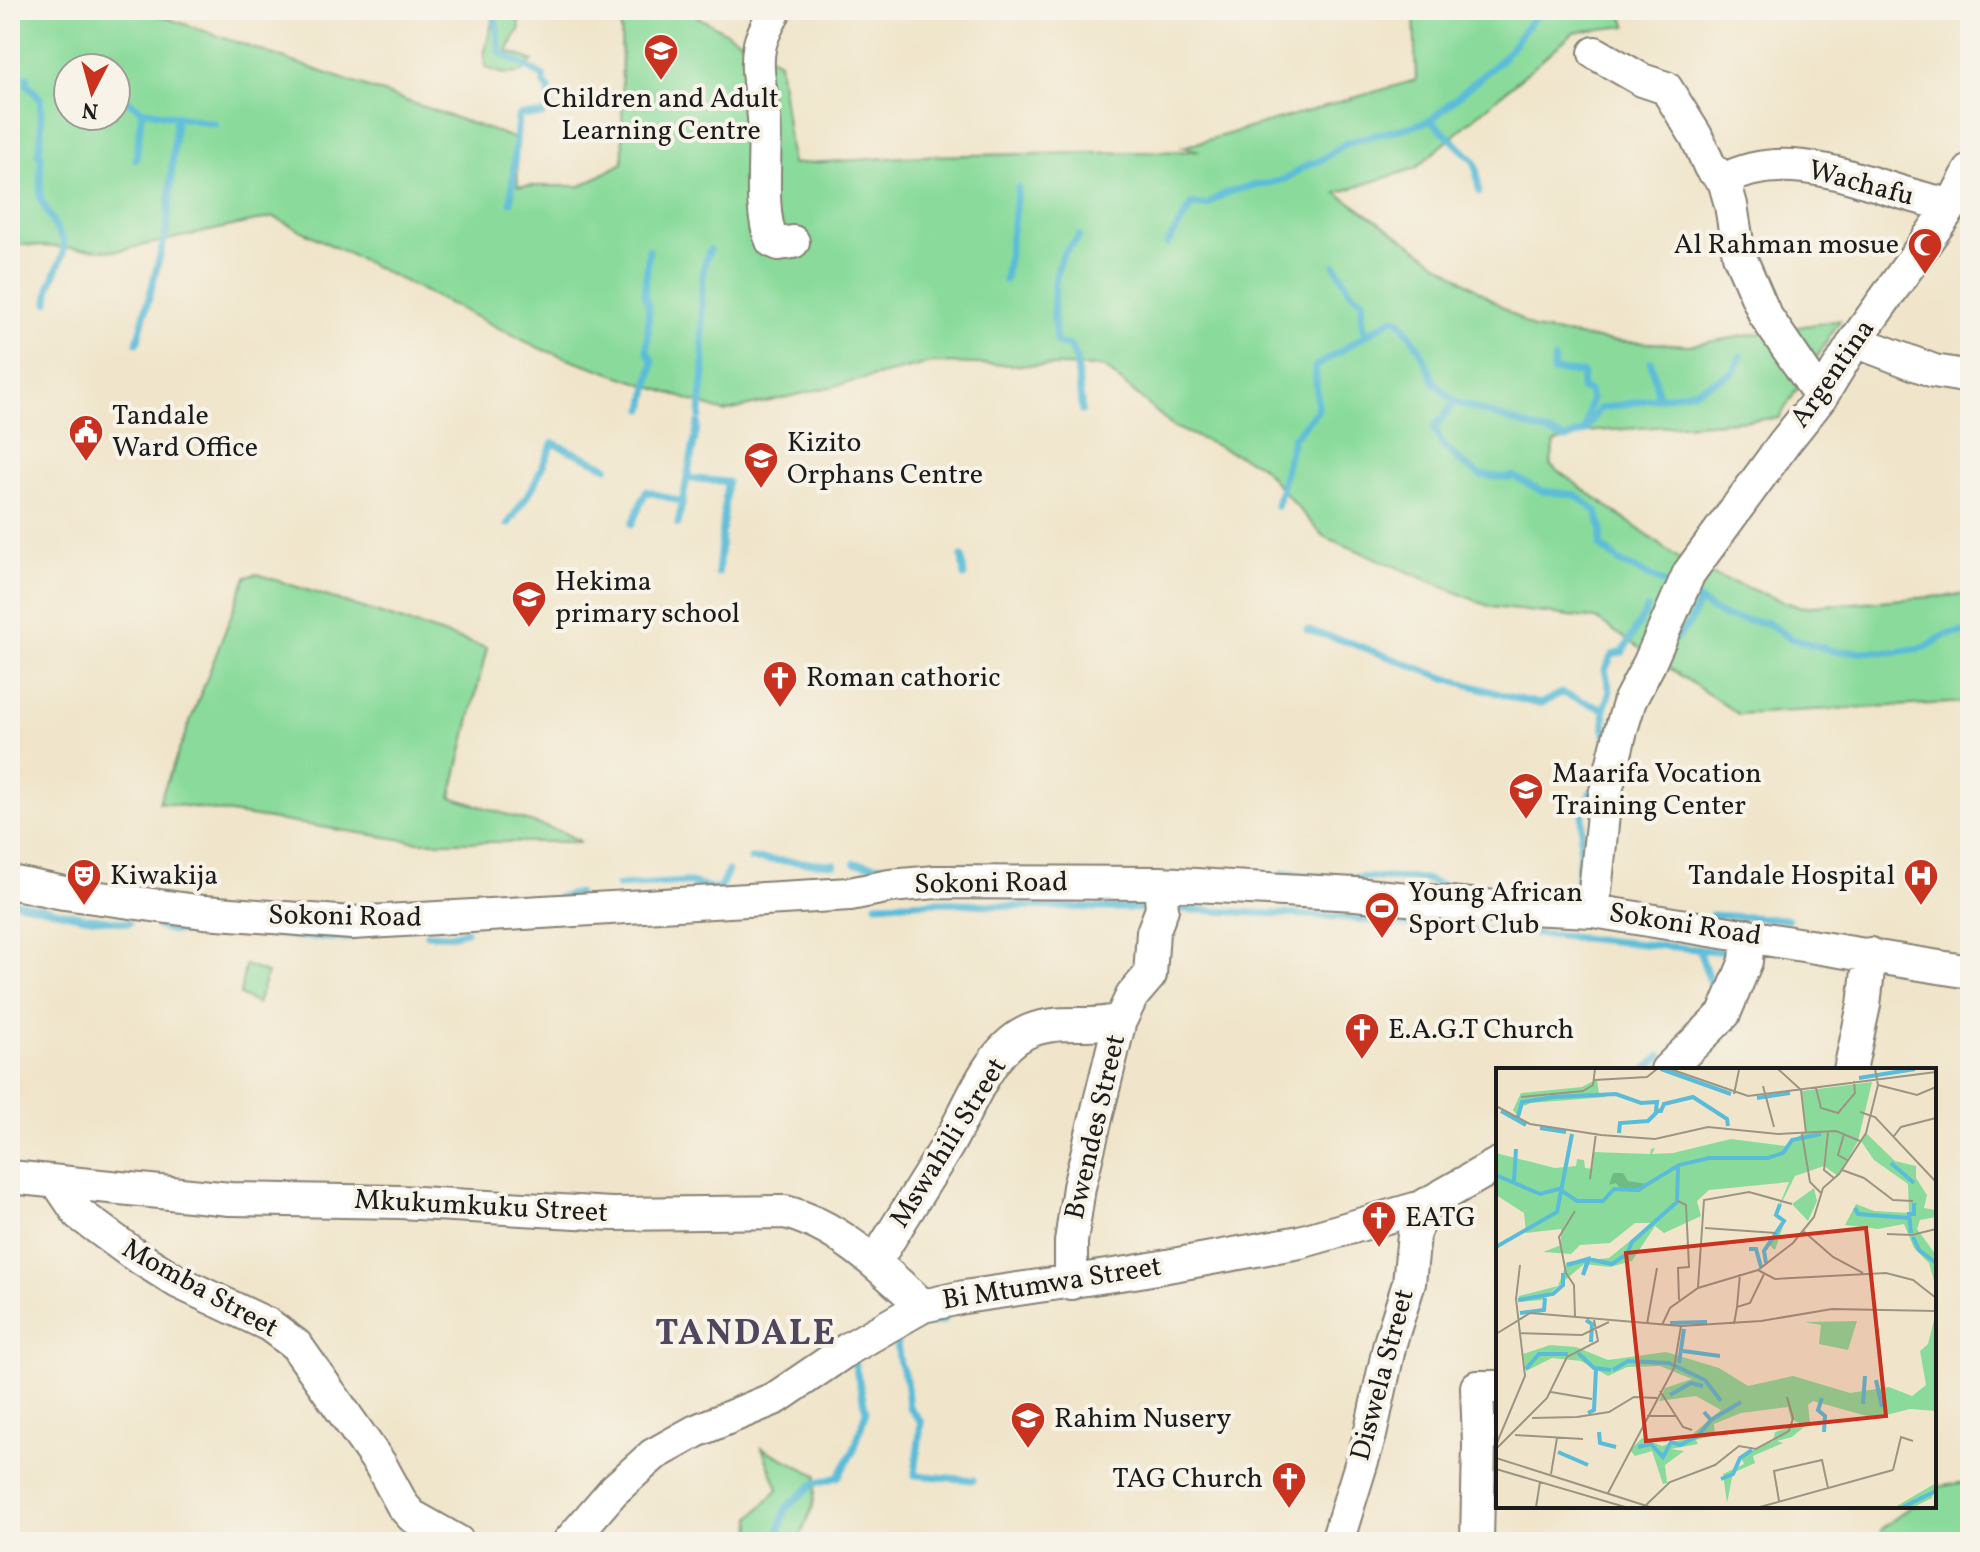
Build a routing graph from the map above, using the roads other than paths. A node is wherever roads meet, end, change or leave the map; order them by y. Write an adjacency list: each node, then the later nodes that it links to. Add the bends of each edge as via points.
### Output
1 (775, 10): 6 (street, via 760,44 759,62 765,218 772,241)
2 (1595, 53): 4 (street, via 1666,88 1710,167)
3 (1970, 171): 5 (street, Argentina)
4 (1724, 180): 5 (street, Wachafu, via 1743,170 1810,168); 9 (street, via 1739,255 1759,303)
5 (1952, 205): 7 (street, Argentina)
6 (793, 242)
7 (1855, 341): 8 (street, via 1934,371); 9 (street, Argentina)
8 (1970, 377)
9 (1821, 397): 12 (street, Argentina, via 1689,573 1630,700 1611,766)
10 (10, 882): 11 (street, Sokoni Road, via 204,912 352,923 850,894 936,882)
11 (1160, 883): 12 (street, Sokoni Road); 16 (street, via 1162,909 1153,932 1150,975)
12 (1593, 911): 13 (street, Sokoni Road)
13 (1748, 935): 14 (street, Sokoni Road); 17 (street, via 1746,961 1724,1014)
14 (1870, 954): 15 (street, Sokoni Road); 18 (street)
15 (1970, 972)
16 (1120, 1020): 23 (street, Mswahili Street, via 1051,1025 1014,1040 984,1075 948,1145); 24 (street, Bwendes Street, via 1079,1187)
17 (1669, 1068)
18 (1850, 1068)
19 (1496, 1165): 22 (street, Bi Mtumwa Street)
20 (10, 1177): 21 (street, Mkukumkuku Street)
21 (58, 1183): 23 (street, Mkukumkuku Street, via 230,1199 400,1202 566,1213 785,1212 824,1227); 27 (street, Momba Street, via 79,1214 105,1235 178,1282 269,1325 296,1345 380,1464 403,1506)
22 (1422, 1207): 24 (street, Bi Mtumwa Street, via 1300,1242); 29 (street, Diswela Street, via 1409,1283)
23 (875, 1262): 25 (street, Mkukumkuku Street)
24 (1071, 1283): 25 (street, Bi Mtumwa Street)
25 (923, 1306): 28 (street, Bi Mtumwa Street, via 776,1398 653,1455)
26 (1487, 1387): 30 (street, via 1479,1444)
27 (458, 1542)
28 (569, 1542)
29 (1337, 1542)
30 (1477, 1542)

